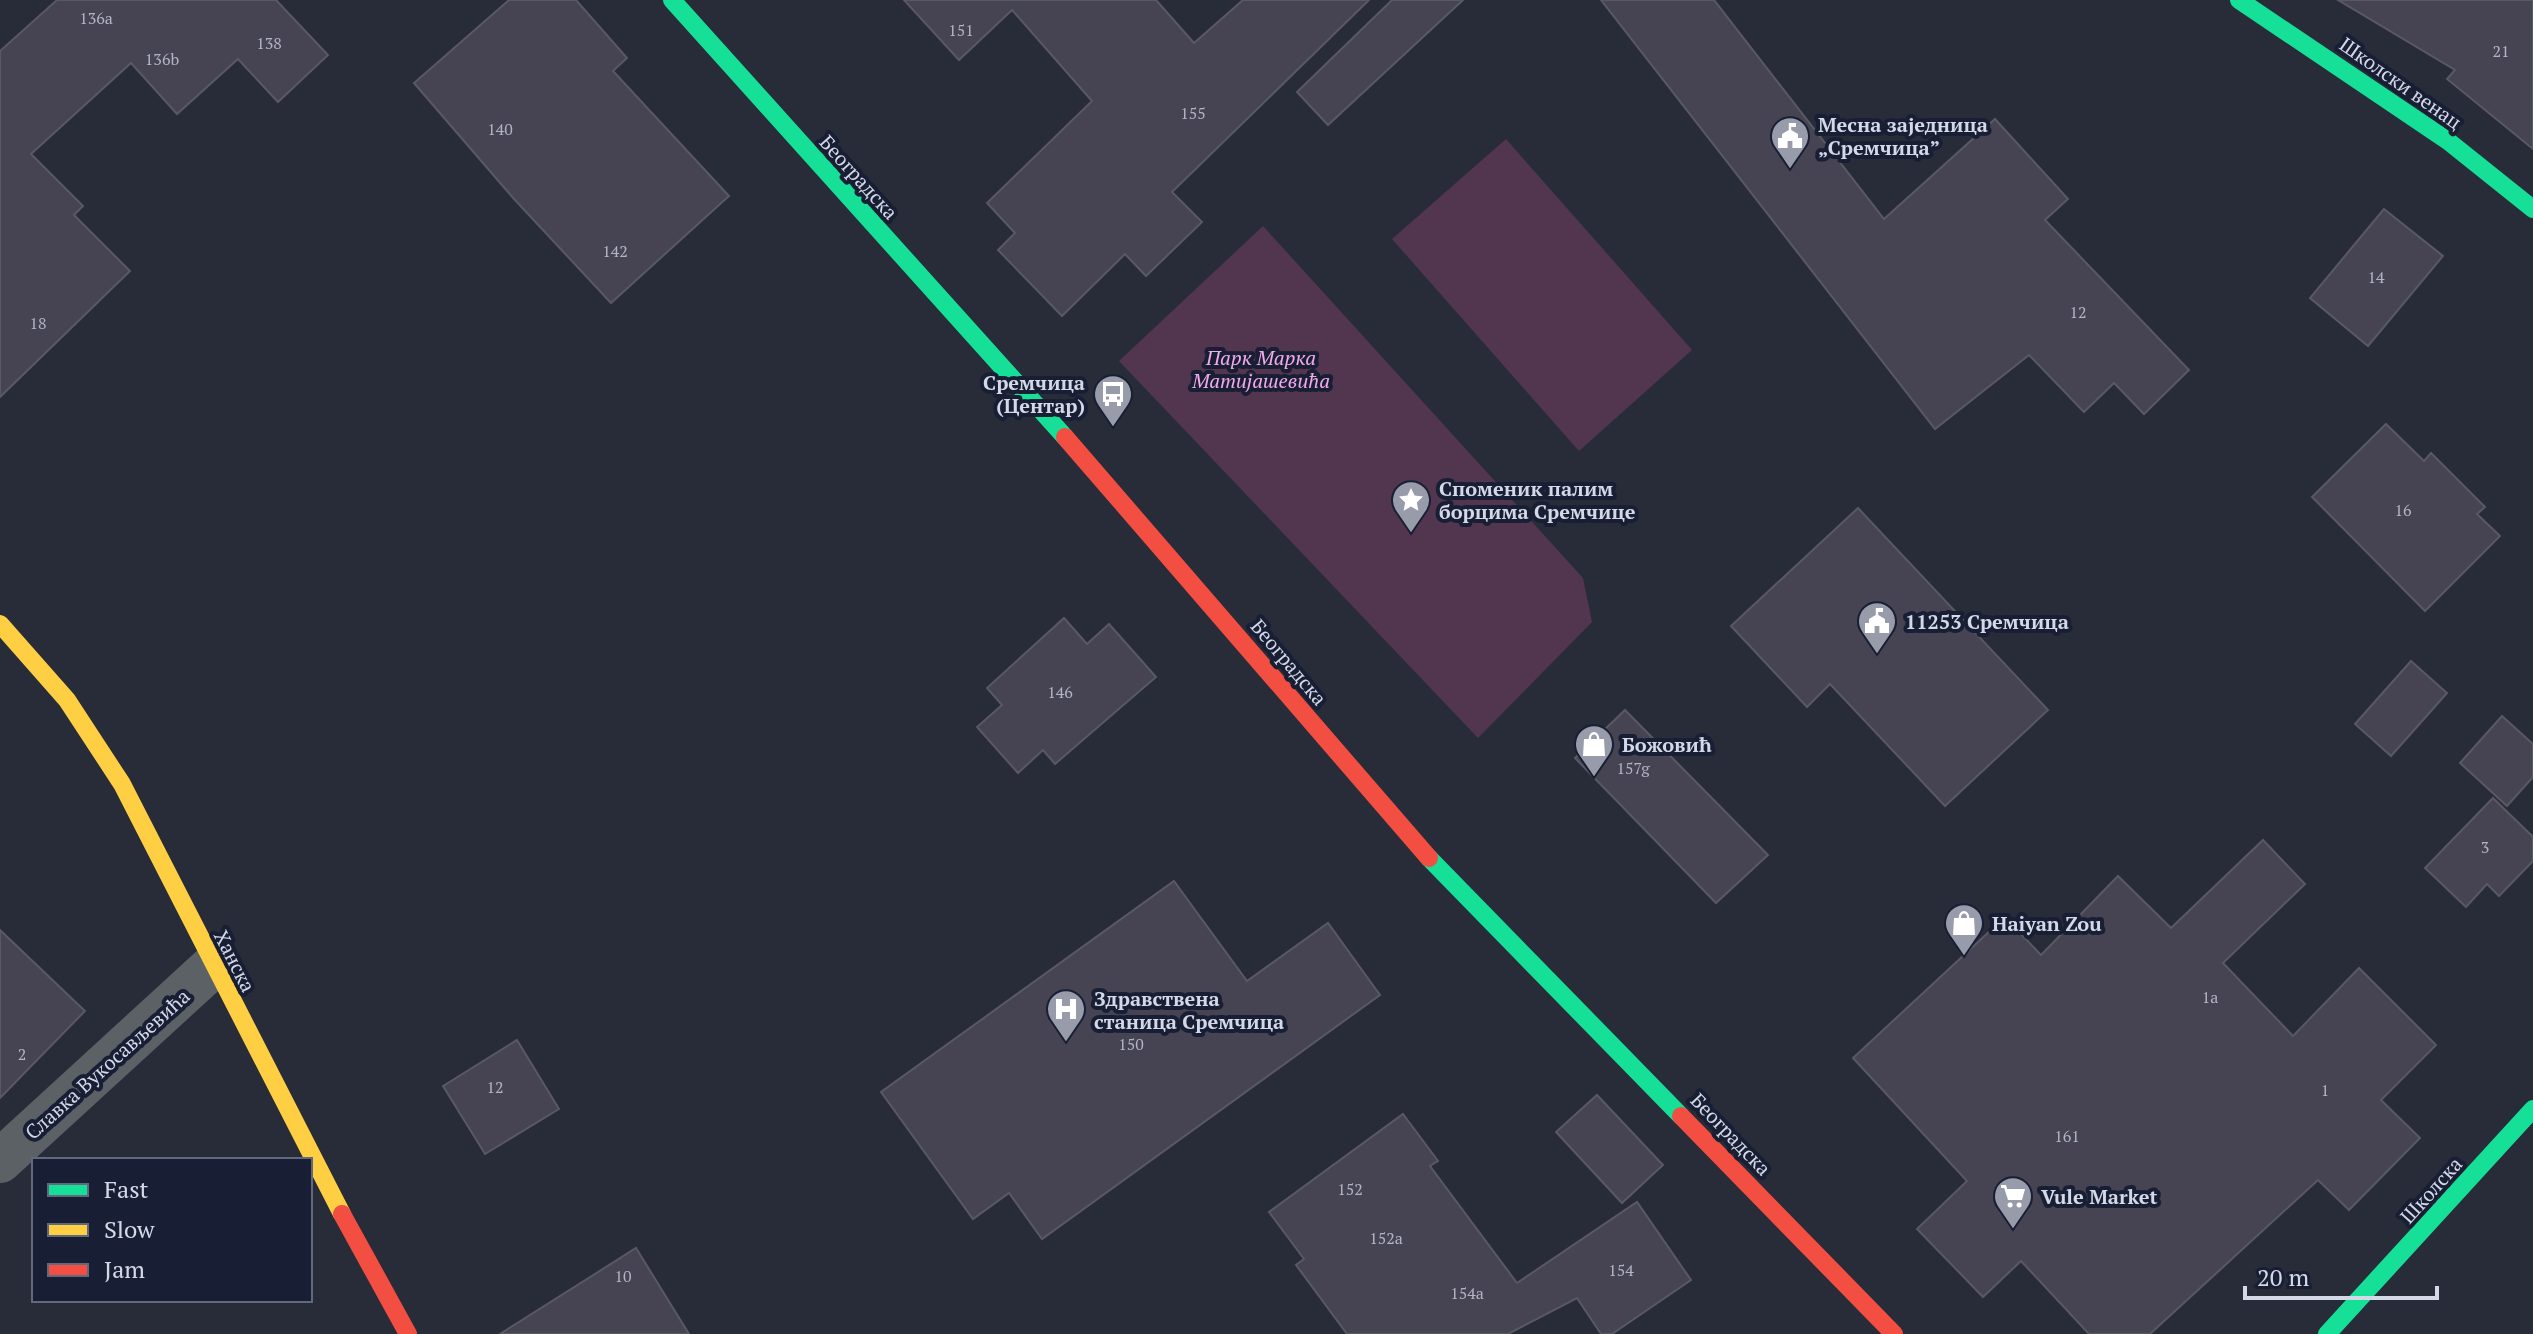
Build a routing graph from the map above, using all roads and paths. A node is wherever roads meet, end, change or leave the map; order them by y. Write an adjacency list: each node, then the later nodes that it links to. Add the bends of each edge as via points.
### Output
1 (672, 0): 11 (main road, Београдска, via 1032,400 1401,829)
2 (2239, 0): 3 (main road, Школски венац, via 2448,141)
3 (2533, 209)
4 (0, 624): 5 (main road, Ханска, via 36,658 110,760)
5 (213, 966): 7 (main road, Ханска); 8 (street, Славка Вукосављевића)
6 (2533, 1109): 12 (main road, Школска)
7 (311, 1158)
8 (0, 1161)
9 (312, 1161): 10 (main road, Ханска)
10 (408, 1334)
11 (1894, 1334)
12 (2327, 1334)

